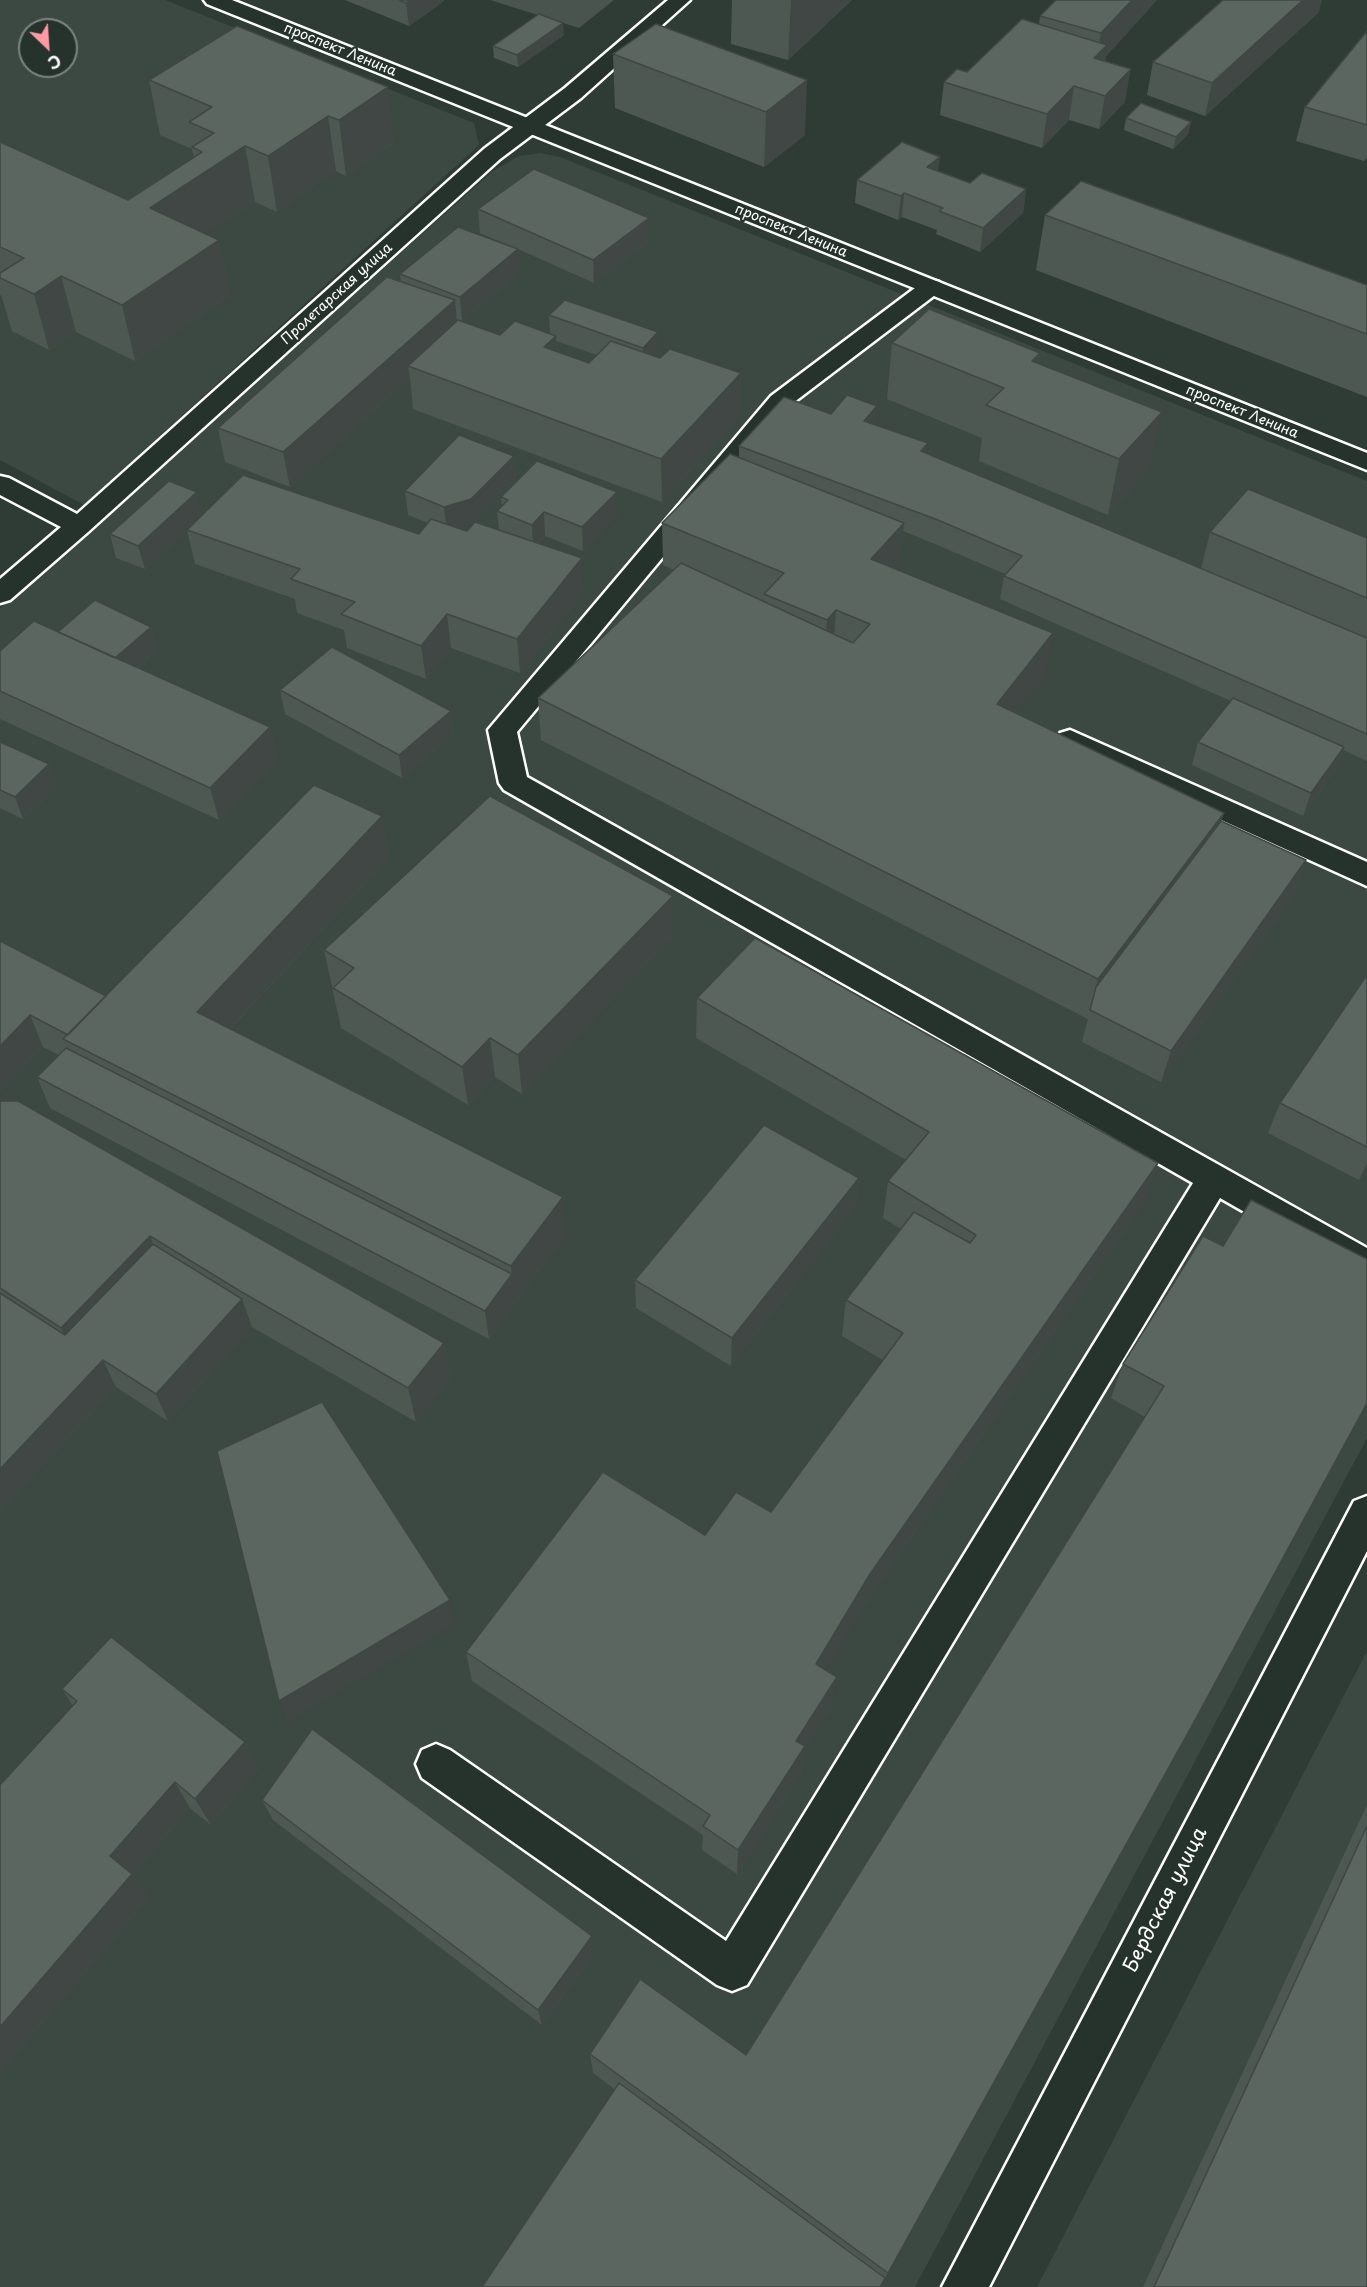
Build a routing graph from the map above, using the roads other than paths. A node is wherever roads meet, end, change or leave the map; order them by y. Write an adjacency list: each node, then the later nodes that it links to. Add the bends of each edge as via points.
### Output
1 (214, 0): 3 (street, проспект Ленина)
2 (680, 0): 3 (street, Пролетарская улица)
3 (530, 125): 4 (street, проспект Ленина); 7 (street, Пролетарская улица, via 492,154)
4 (931, 287): 5 (street, проспект Ленина); 11 (street, via 780,401 502,730 514,783)
5 (1367, 462)
6 (0, 484): 7 (street)
7 (79, 526): 8 (street, Пролетарская улица)
8 (0, 594)
9 (1070, 740): 10 (street)
10 (1367, 876)
11 (1215, 1178): 12 (street); 14 (street, via 732,1970)
12 (1367, 1265)
13 (1367, 1514): 15 (street, Бердская улица)
14 (436, 1764)
15 (965, 2287)

